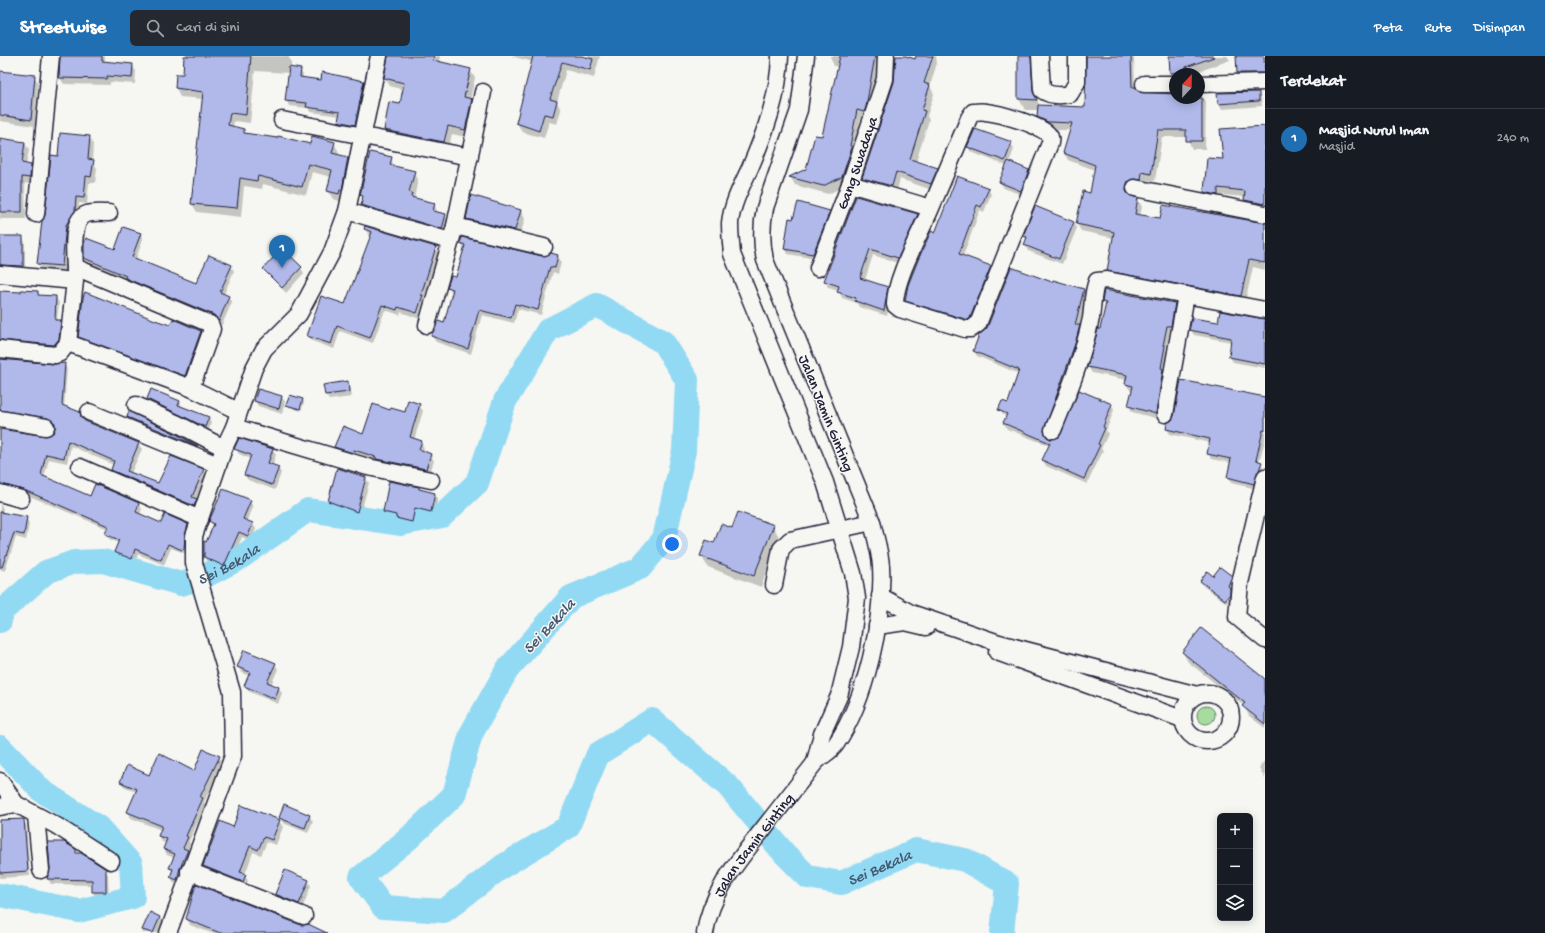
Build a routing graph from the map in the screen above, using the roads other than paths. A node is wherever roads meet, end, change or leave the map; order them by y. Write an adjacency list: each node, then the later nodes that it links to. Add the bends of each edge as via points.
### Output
1 (51, 56): 21 (street)
2 (379, 56): 14 (street)
3 (780, 56): 52 (street, Jalan Jamin Ginting, via 777,89 763,135 730,222 732,254 825,482)
4 (806, 56): 51 (street, Jalan Jamin Ginting, via 798,110 765,208 761,241 766,260)
5 (886, 56): 16 (street, Gang Swadaya, via 885,79)
6 (1040, 56): 7 (street, via 1042,90 1048,94 1061,96 1070,94 1077,82)
7 (1077, 56)
8 (1265, 82): 11 (street)
9 (1144, 84): 10 (street)
10 (1169, 84)
11 (1205, 84)
12 (483, 92): 15 (street)
13 (282, 120): 14 (street)
14 (363, 137): 15 (street); 19 (street)
15 (470, 157): 23 (street)
16 (850, 184): 18 (street); 26 (street, Gang Swadaya)
17 (1135, 188): 22 (street)
18 (931, 208): 18 (street, via 902,275 895,305 900,309 971,329 978,324 1035,184 1050,143 1047,132 1012,118 986,111 973,112)
19 (347, 211): 24 (street); 36 (street, via 332,252 299,314 264,349)
20 (109, 213): 28 (street, via 88,213 78,223 74,233)
21 (36, 214)
22 (1265, 214)
23 (455, 226): 24 (street); 25 (street)
24 (450, 241): 31 (street)
25 (544, 247)
26 (818, 268)
27 (0, 274): 28 (street)
28 (75, 274): 32 (street); 34 (street, via 210,324 212,329)
29 (1186, 295): 30 (street); 38 (street); 42 (street, via 1106,280 1097,281 1091,318 1080,358)
30 (1265, 310)
31 (427, 325)
32 (68, 343): 33 (street, via 56,355); 34 (street)
33 (0, 349)
34 (191, 388): 36 (street)
35 (136, 405): 43 (street)
36 (238, 411): 41 (street)
37 (89, 412): 44 (street)
38 (1165, 414)
39 (0, 419): 40 (street)
40 (46, 427)
41 (234, 427): 43 (street); 47 (street, via 368,467)
42 (1053, 430)
43 (224, 448): 44 (street)
44 (218, 465): 50 (street)
45 (80, 467): 50 (street)
46 (1265, 477): 56 (street, via 1240,583 1236,611 1237,617)
47 (431, 480)
48 (0, 493): 49 (street)
49 (21, 499)
50 (200, 519): 67 (street, via 194,536 194,563 232,692 232,756)
51 (872, 522): 52 (street); 54 (street, Jalan Jamin Ginting, via 881,566)
52 (840, 529): 53 (street, via 786,543 781,549); 60 (street, Jalan Jamin Ginting, via 857,598 852,647 839,696 822,734)
53 (774, 585)
54 (880, 596): 55 (street, Jalan Jamin Ginting); 57 (street, via 911,613)
55 (877, 626): 57 (street, via 905,622); 60 (street, Jalan Jamin Ginting, via 873,652 857,702 836,745)
56 (1265, 640)
57 (998, 647): 58 (street); 59 (street)
58 (1197, 694): 59 (street, via 1186,704); 59 (street, via 1212,693 1225,702 1231,716 1227,730 1216,740 1200,741 1188,733)
59 (1182, 719)
60 (815, 762): 70 (street, Jalan Jamin Ginting, via 735,865 711,908)
61 (0, 781): 62 (street)
62 (16, 804): 63 (street); 64 (street)
63 (0, 807)
64 (36, 816): 65 (street, via 57,826); 66 (street)
65 (111, 861)
66 (41, 870)
67 (189, 871): 68 (street); 69 (street)
68 (304, 916)
69 (169, 933)
70 (705, 933)

